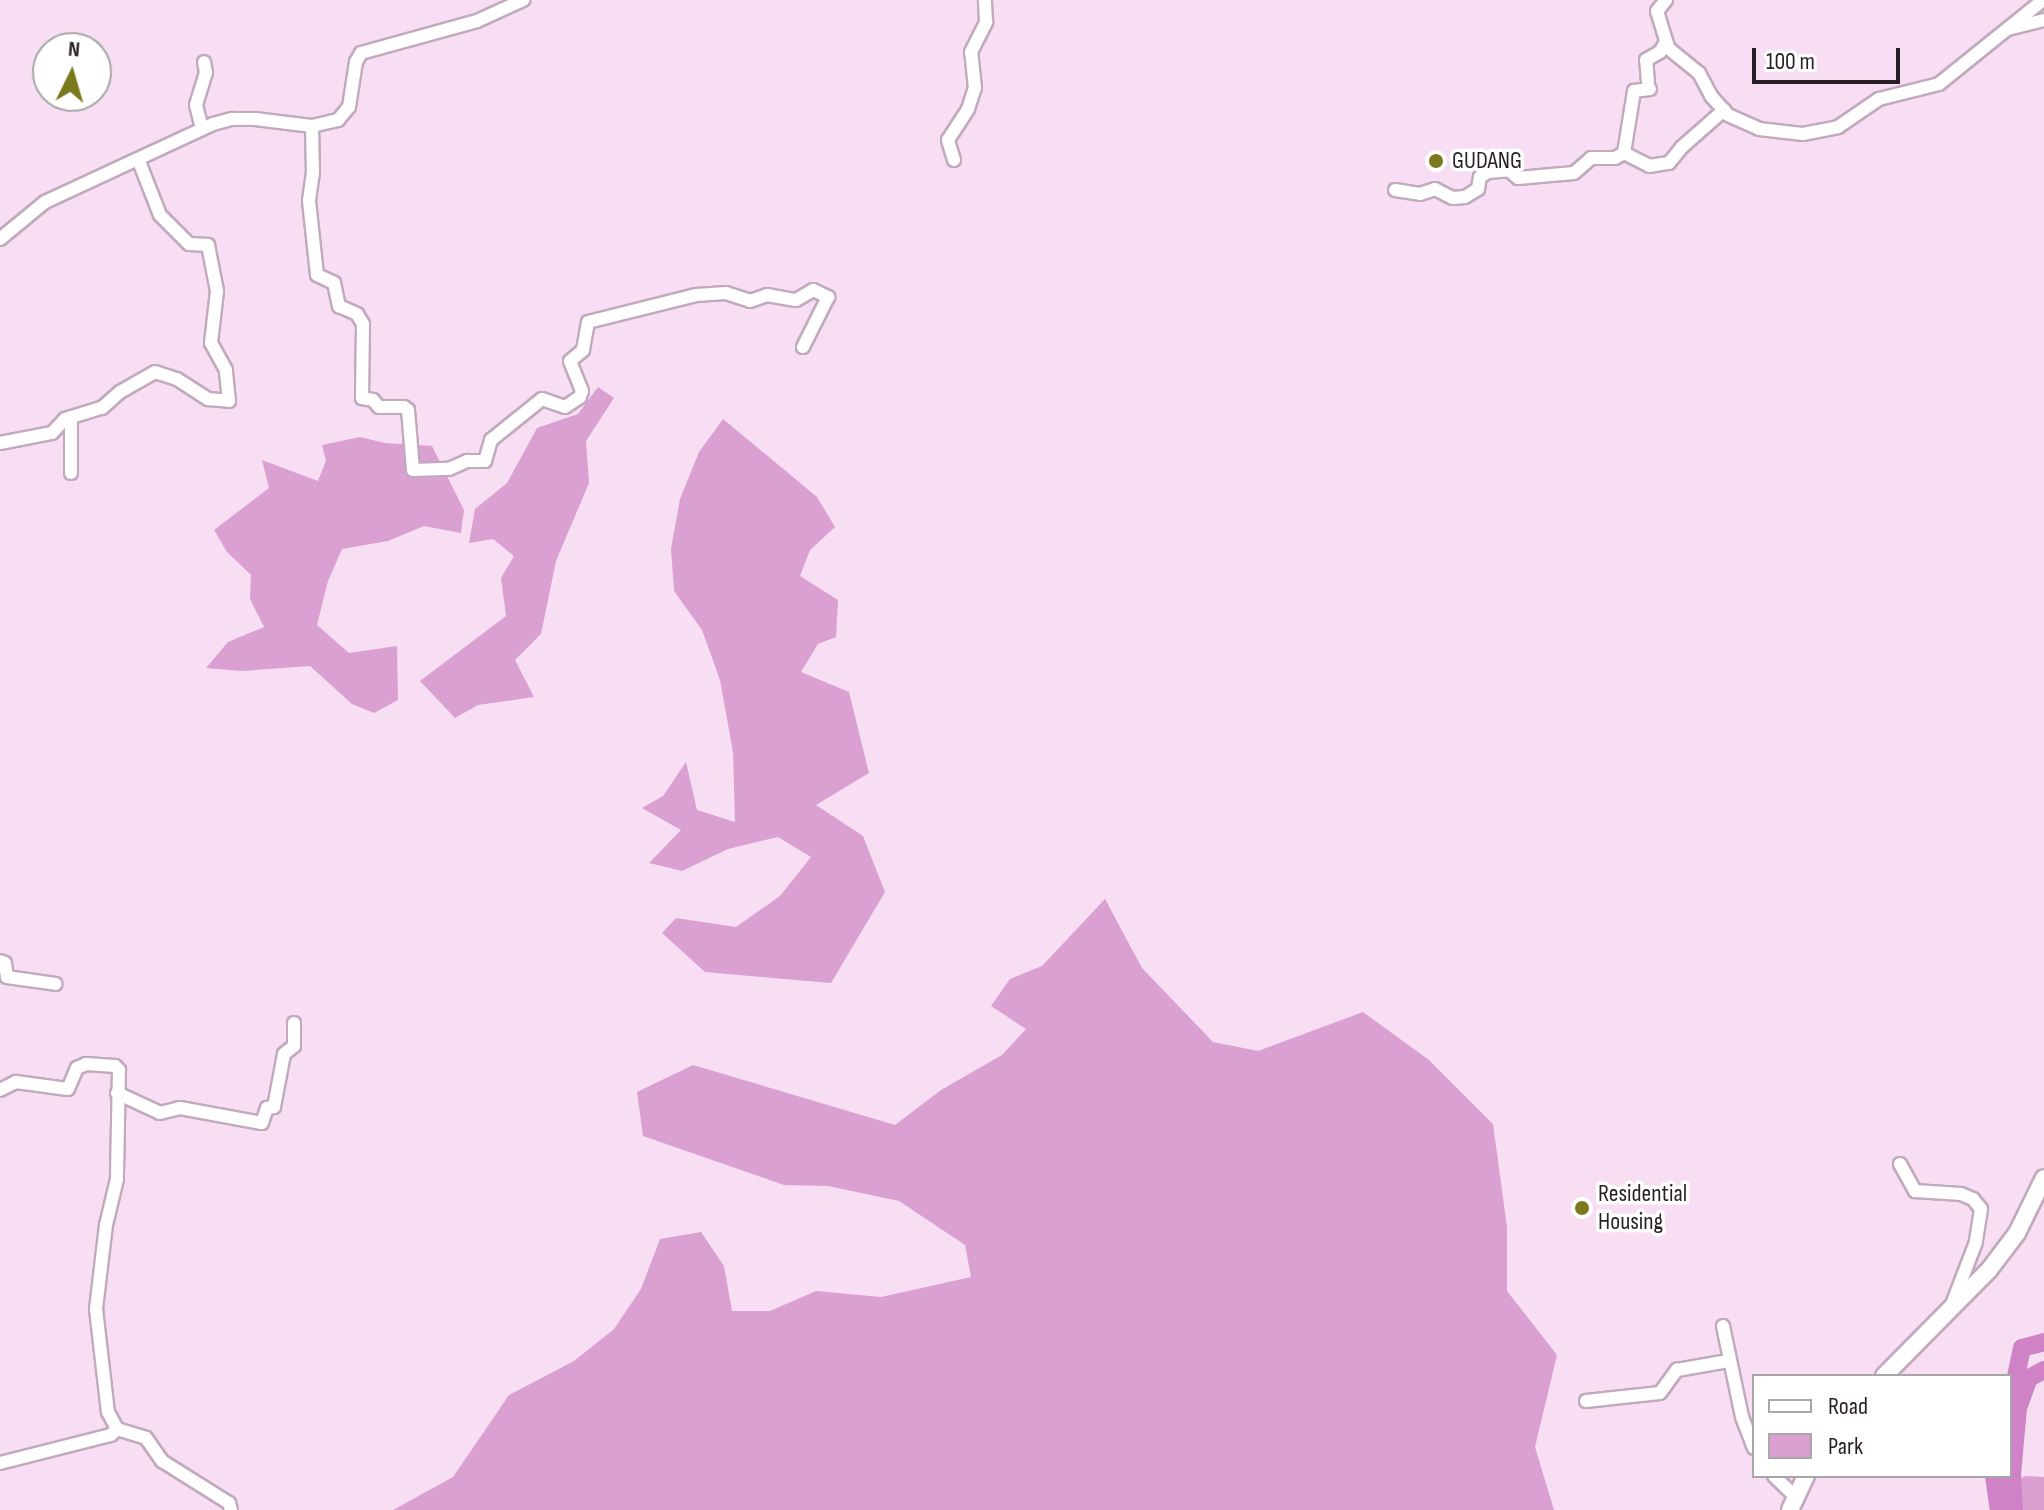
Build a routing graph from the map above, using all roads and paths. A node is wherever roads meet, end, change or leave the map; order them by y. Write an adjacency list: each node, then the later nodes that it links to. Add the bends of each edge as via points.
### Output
1 (523, 0): 10 (street, via 477,21 366,50 356,62 349,107 338,120)
2 (985, 0): 14 (street, via 986,22 971,52 975,88 948,140)
3 (1666, 0): 7 (street, via 1657,8 1657,21)
4 (2043, 0): 6 (street)
5 (2044, 20): 6 (street)
6 (2004, 29): 9 (street, via 1939,84 1879,99 1838,127 1803,134 1772,131 1735,120)
7 (1666, 42): 9 (street, via 1673,55 1699,73); 12 (street, via 1646,60 1649,86 1634,91)
8 (204, 62): 11 (street, via 196,105)
9 (1724, 110): 12 (street, via 1669,163 1649,166)
10 (312, 126): 11 (street, via 232,119); 17 (street, via 309,201 317,275 334,283 339,306 357,314 363,324 362,398 379,407 408,410 413,470 485,461 491,440 542,399 565,407 580,397 570,361 582,352 588,322 693,296 726,293 748,301 767,295 798,300 813,290 828,297)
11 (202, 129): 13 (street)
12 (1624, 153): 15 (street, via 1591,158 1574,173 1518,178 1509,170 1488,172 1480,177 1478,189 1463,197 1433,189 1420,194)
13 (138, 159): 16 (street, via 45,202); 18 (street, via 160,215 189,244 208,245 217,291 211,343 226,370 229,401 208,399 155,372 102,408)
14 (954, 160)
15 (1395, 190)
16 (0, 239)
17 (803, 347)
18 (71, 417): 19 (street, via 45,436); 20 (street)
19 (0, 443)
20 (71, 473)
21 (0, 961): 22 (street, via 7,977)
22 (56, 984)
23 (294, 1023): 25 (street, via 294,1046 284,1054 274,1107 267,1108 262,1123 180,1108 160,1113)
24 (0, 1090): 25 (street, via 16,1082 68,1089 77,1068 86,1064 115,1066)
25 (117, 1093): 33 (street, via 117,1179 96,1309 105,1397)
26 (1900, 1164): 28 (street, via 1915,1191 1961,1194 1981,1209 1976,1242)
27 (2044, 1178): 28 (main road, via 2017,1233)
28 (1951, 1309): 31 (main road)
29 (1723, 1326): 30 (street)
30 (1728, 1361): 32 (street, via 1677,1370 1660,1393); 34 (street)
31 (1886, 1374)
32 (1586, 1401)
33 (117, 1429): 35 (street, via 111,1435); 39 (street, via 146,1438 162,1461 229,1503)
34 (1752, 1443)
35 (0, 1463)
36 (1775, 1478): 38 (street)
37 (1805, 1478): 38 (main road)
38 (1792, 1503)
39 (231, 1510)

